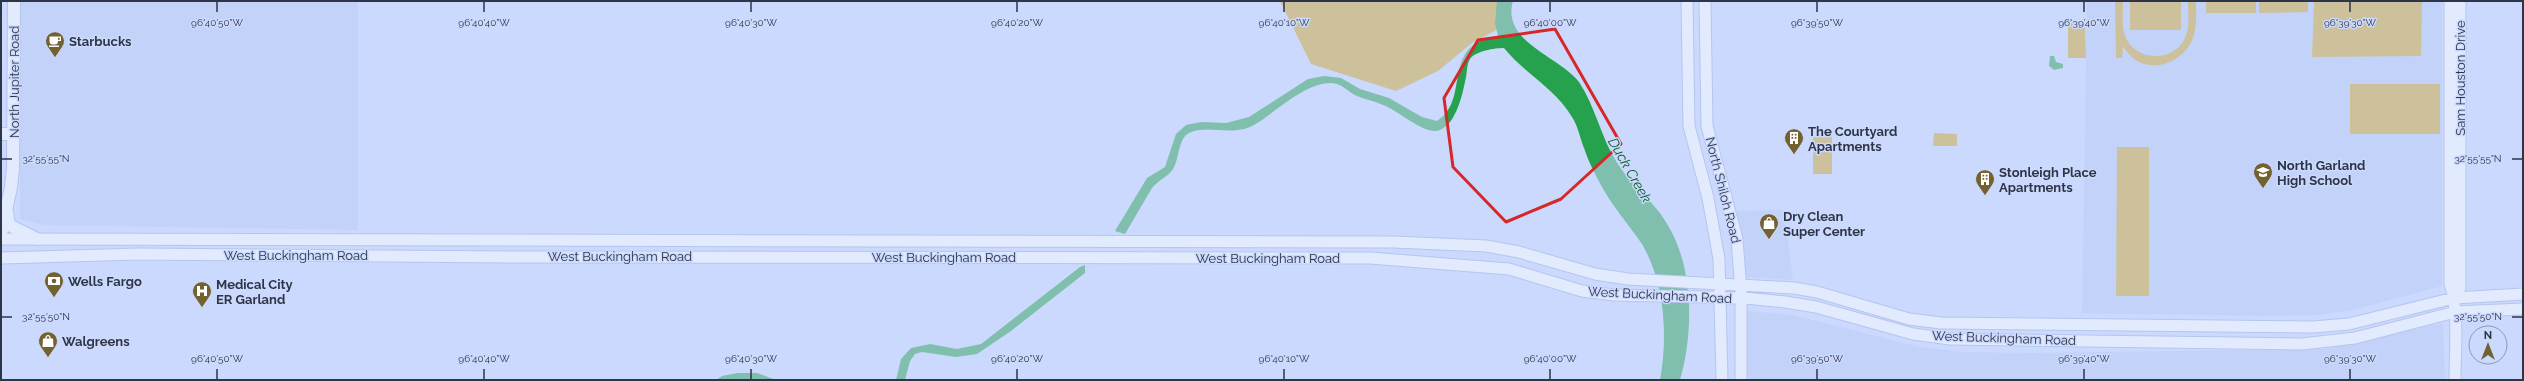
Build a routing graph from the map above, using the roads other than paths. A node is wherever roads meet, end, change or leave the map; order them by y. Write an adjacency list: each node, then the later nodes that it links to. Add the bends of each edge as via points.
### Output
1 (14, 1): 8 (main road, North Jupiter Road)
2 (1687, 1): 20 (main road, North Shiloh Road, via 1689,126 1717,242)
3 (1705, 1): 21 (main road, North Shiloh Road, via 1707,126 1737,239)
4 (2450, 1): 6 (main road, Sam Houston Drive)
5 (2460, 1): 6 (main road, Sam Houston Drive)
6 (2455, 106): 25 (main road, Sam Houston Drive, via 2460,288)
7 (1, 134): 8 (main road)
8 (13, 134): 9 (main road, North Jupiter Road, via 12,182)
9 (7, 210): 10 (main road, North Jupiter Road); 12 (main road, via 9,225)
10 (1, 234)
11 (1, 238): 12 (main road, West Buckingham Road)
12 (37, 239): 13 (main road, West Buckingham Road)
13 (358, 240): 14 (main road, West Buckingham Road); 16 (main road)
14 (439, 241): 15 (main road, West Buckingham Road); 17 (main road)
15 (1018, 243): 18 (main road); 20 (main road, West Buckingham Road, via 1394,242 1486,246 1519,252 1595,274)
16 (358, 256): 17 (main road, West Buckingham Road); 19 (main road, West Buckingham Road, via 138,254)
17 (439, 256): 18 (main road, West Buckingham Road)
18 (1024, 257): 23 (main road, West Buckingham Road, via 1370,258 1509,268 1582,291)
19 (1, 258)
20 (1720, 284): 21 (main road, West Buckingham Road); 23 (main road, North Shiloh Road)
21 (1741, 284): 24 (main road, North Shiloh Road); 26 (main road, West Buckingham Road, via 1810,291)
22 (2523, 294): 25 (main road, West Buckingham Road)
23 (1720, 298): 24 (main road, West Buckingham Road); 36 (main road, North Shiloh Road)
24 (1741, 298): 29 (main road, West Buckingham Road, via 1798,304); 37 (main road, North Shiloh Road)
25 (2454, 298): 28 (main road, Sam Houston Drive); 30 (main road, West Buckingham Road)
26 (1859, 304): 29 (main road); 31 (main road, West Buckingham Road, via 1909,318 1940,323)
27 (2523, 309): 28 (main road, West Buckingham Road)
28 (2455, 312): 33 (main road, West Buckingham Road); 38 (main road, Sam Houston Drive)
29 (1854, 318): 34 (main road, West Buckingham Road, via 1933,337)
30 (2365, 321): 32 (main road, West Buckingham Road, via 2333,326); 33 (main road)
31 (2011, 325): 32 (main road, West Buckingham Road); 34 (main road)
32 (2276, 328): 35 (main road)
33 (2366, 336): 35 (main road, West Buckingham Road, via 2327,342)
34 (2011, 340): 35 (main road, West Buckingham Road)
35 (2277, 344)
36 (1722, 380)
37 (1741, 380)
38 (2454, 380)

